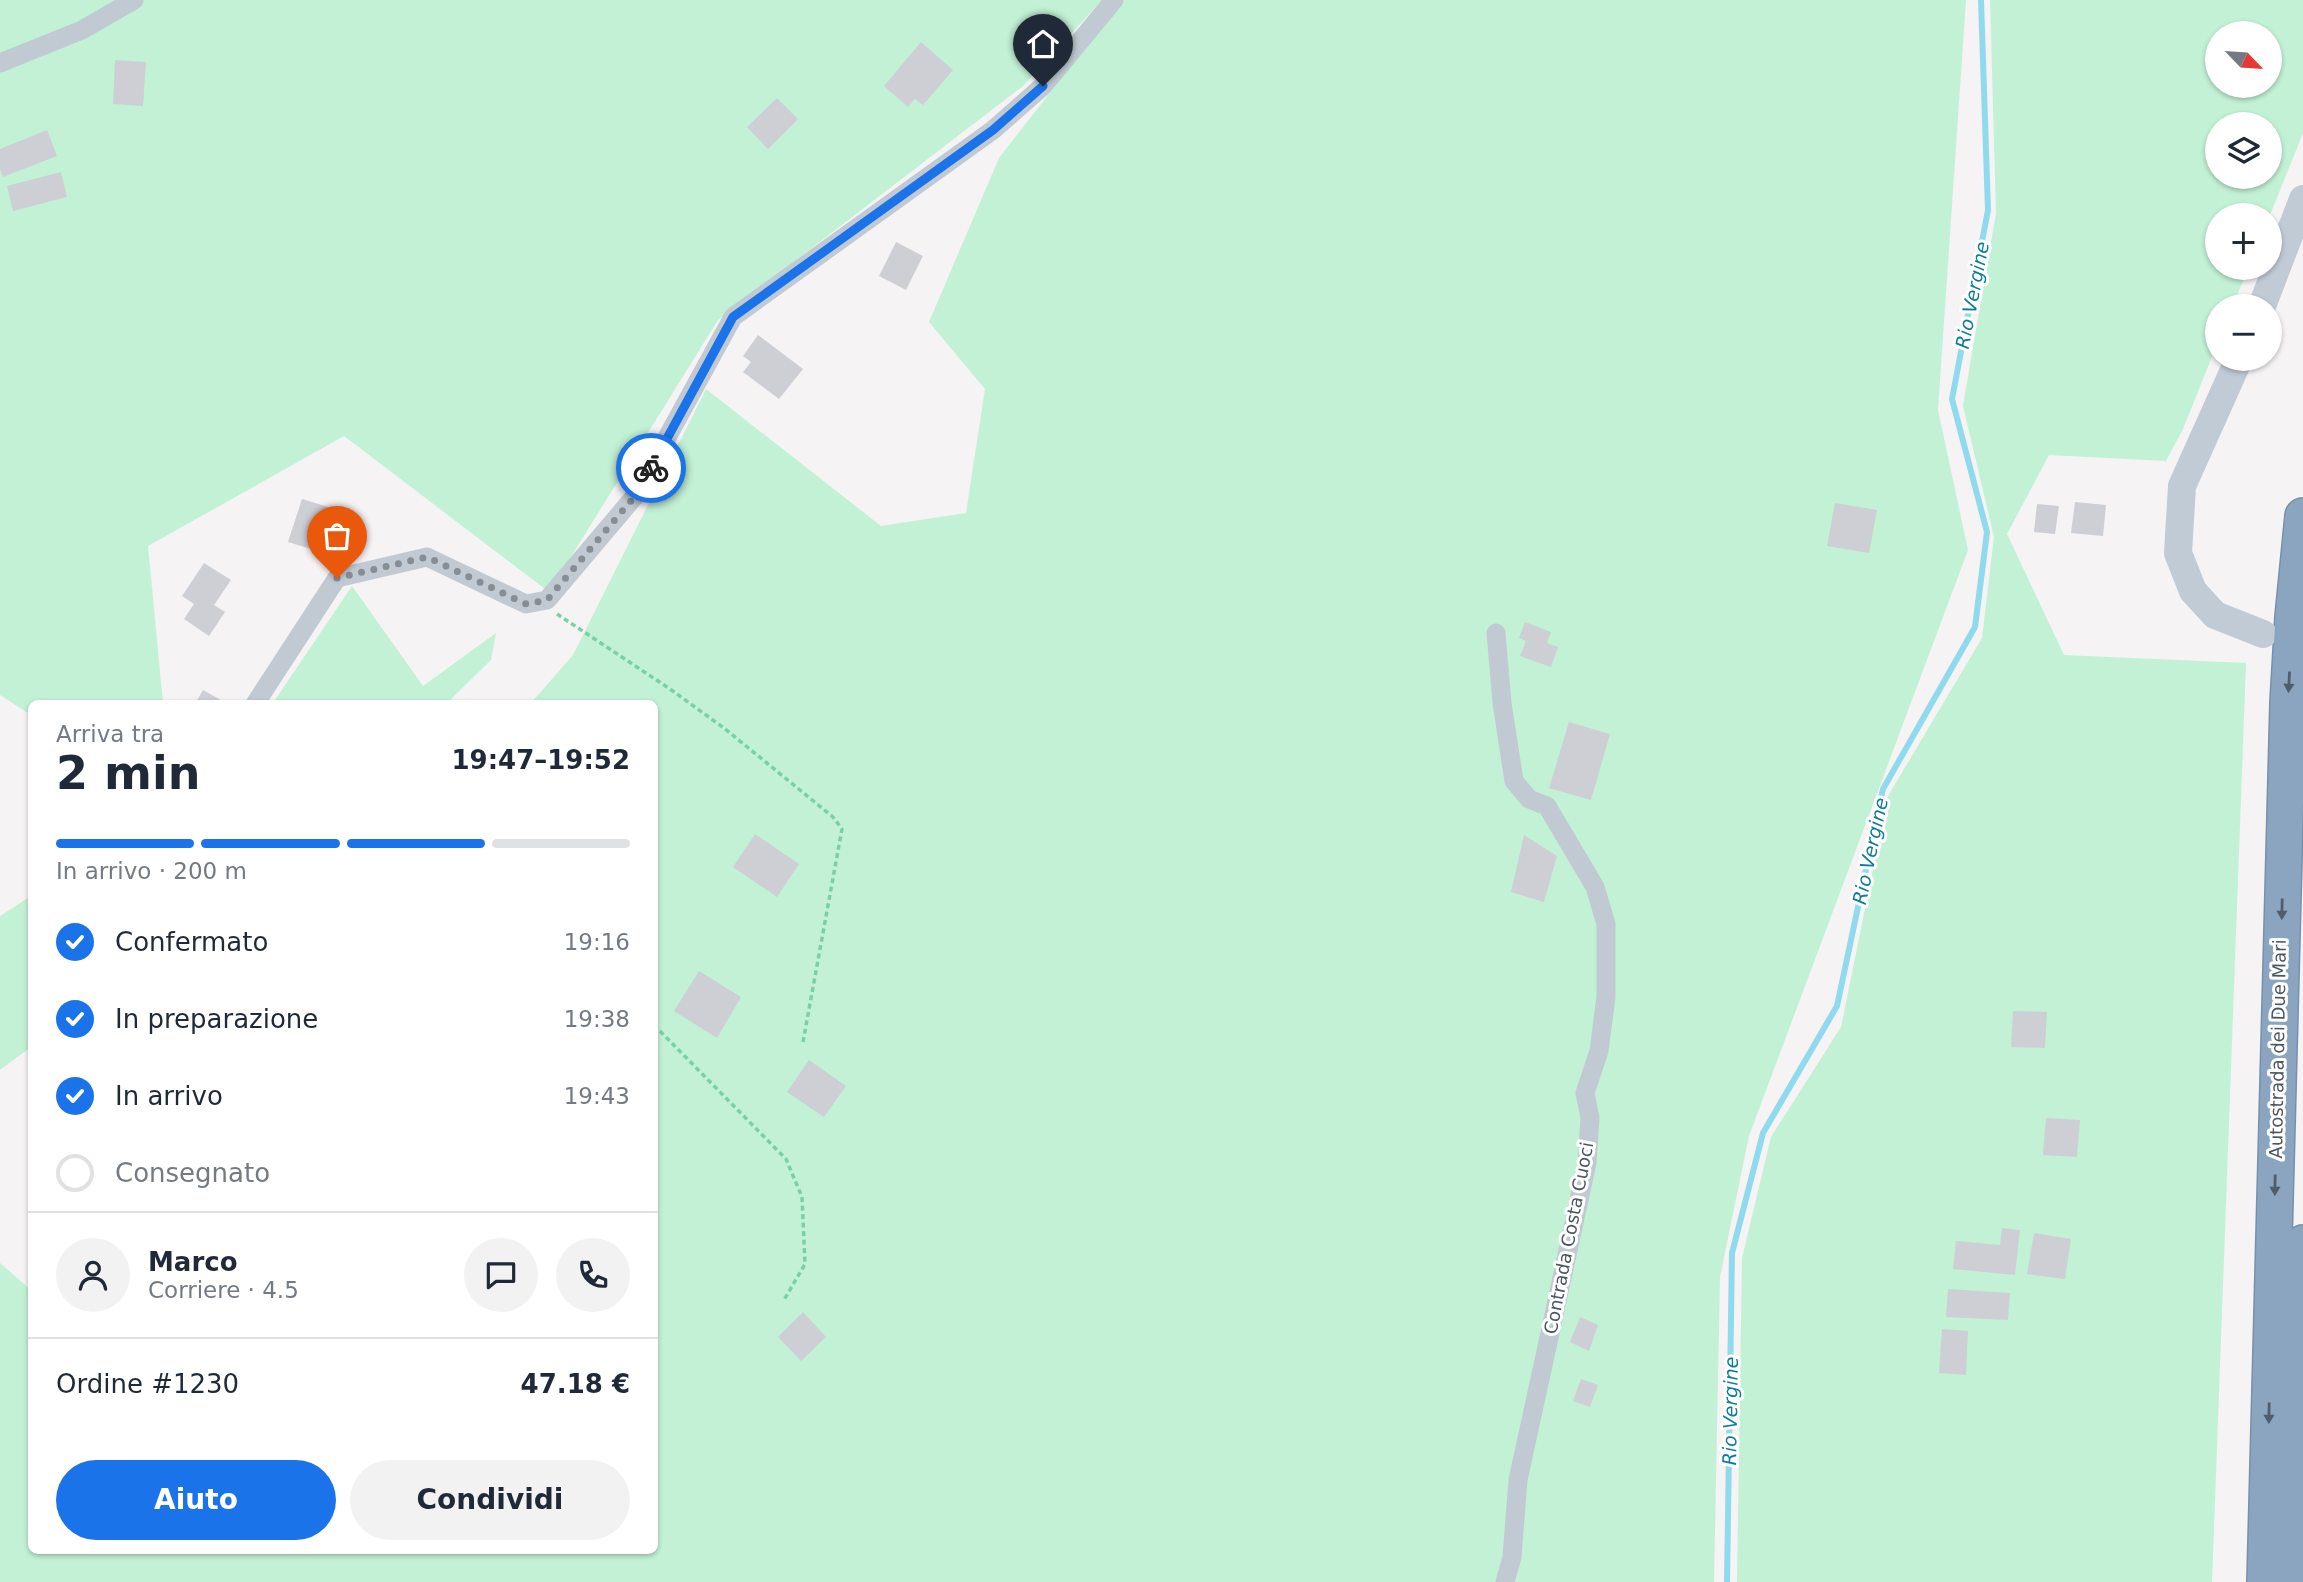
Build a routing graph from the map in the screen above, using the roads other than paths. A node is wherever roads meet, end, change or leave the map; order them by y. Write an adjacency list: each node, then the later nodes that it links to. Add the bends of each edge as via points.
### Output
1 (134, 0): 3 (street, via 82,30)
2 (1114, 0): 10 (street, via 1043,86 993,130 733,317 635,496 547,600 526,604 427,557 337,578)
3 (0, 63)
4 (2303, 200): 5 (street)
5 (2267, 294)
6 (2234, 371): 9 (street, via 2182,486 2178,553 2193,591 2215,615)
7 (2303, 516): 13 (highway, Autostrada dei Due Mari, one-way to 13, via 2288,703)
8 (1496, 633): 12 (street, Contrada Costa Cuoci, via 1514,781 1530,799 1547,806 1595,887 1606,924 1606,997 1599,1051 1585,1093 1590,1118 1587,1163 1518,1480 1512,1557)
9 (2263, 634)
10 (258, 700)
11 (2303, 1243): 14 (highway)
12 (1505, 1582)
13 (2265, 1582)
14 (2295, 1582)

